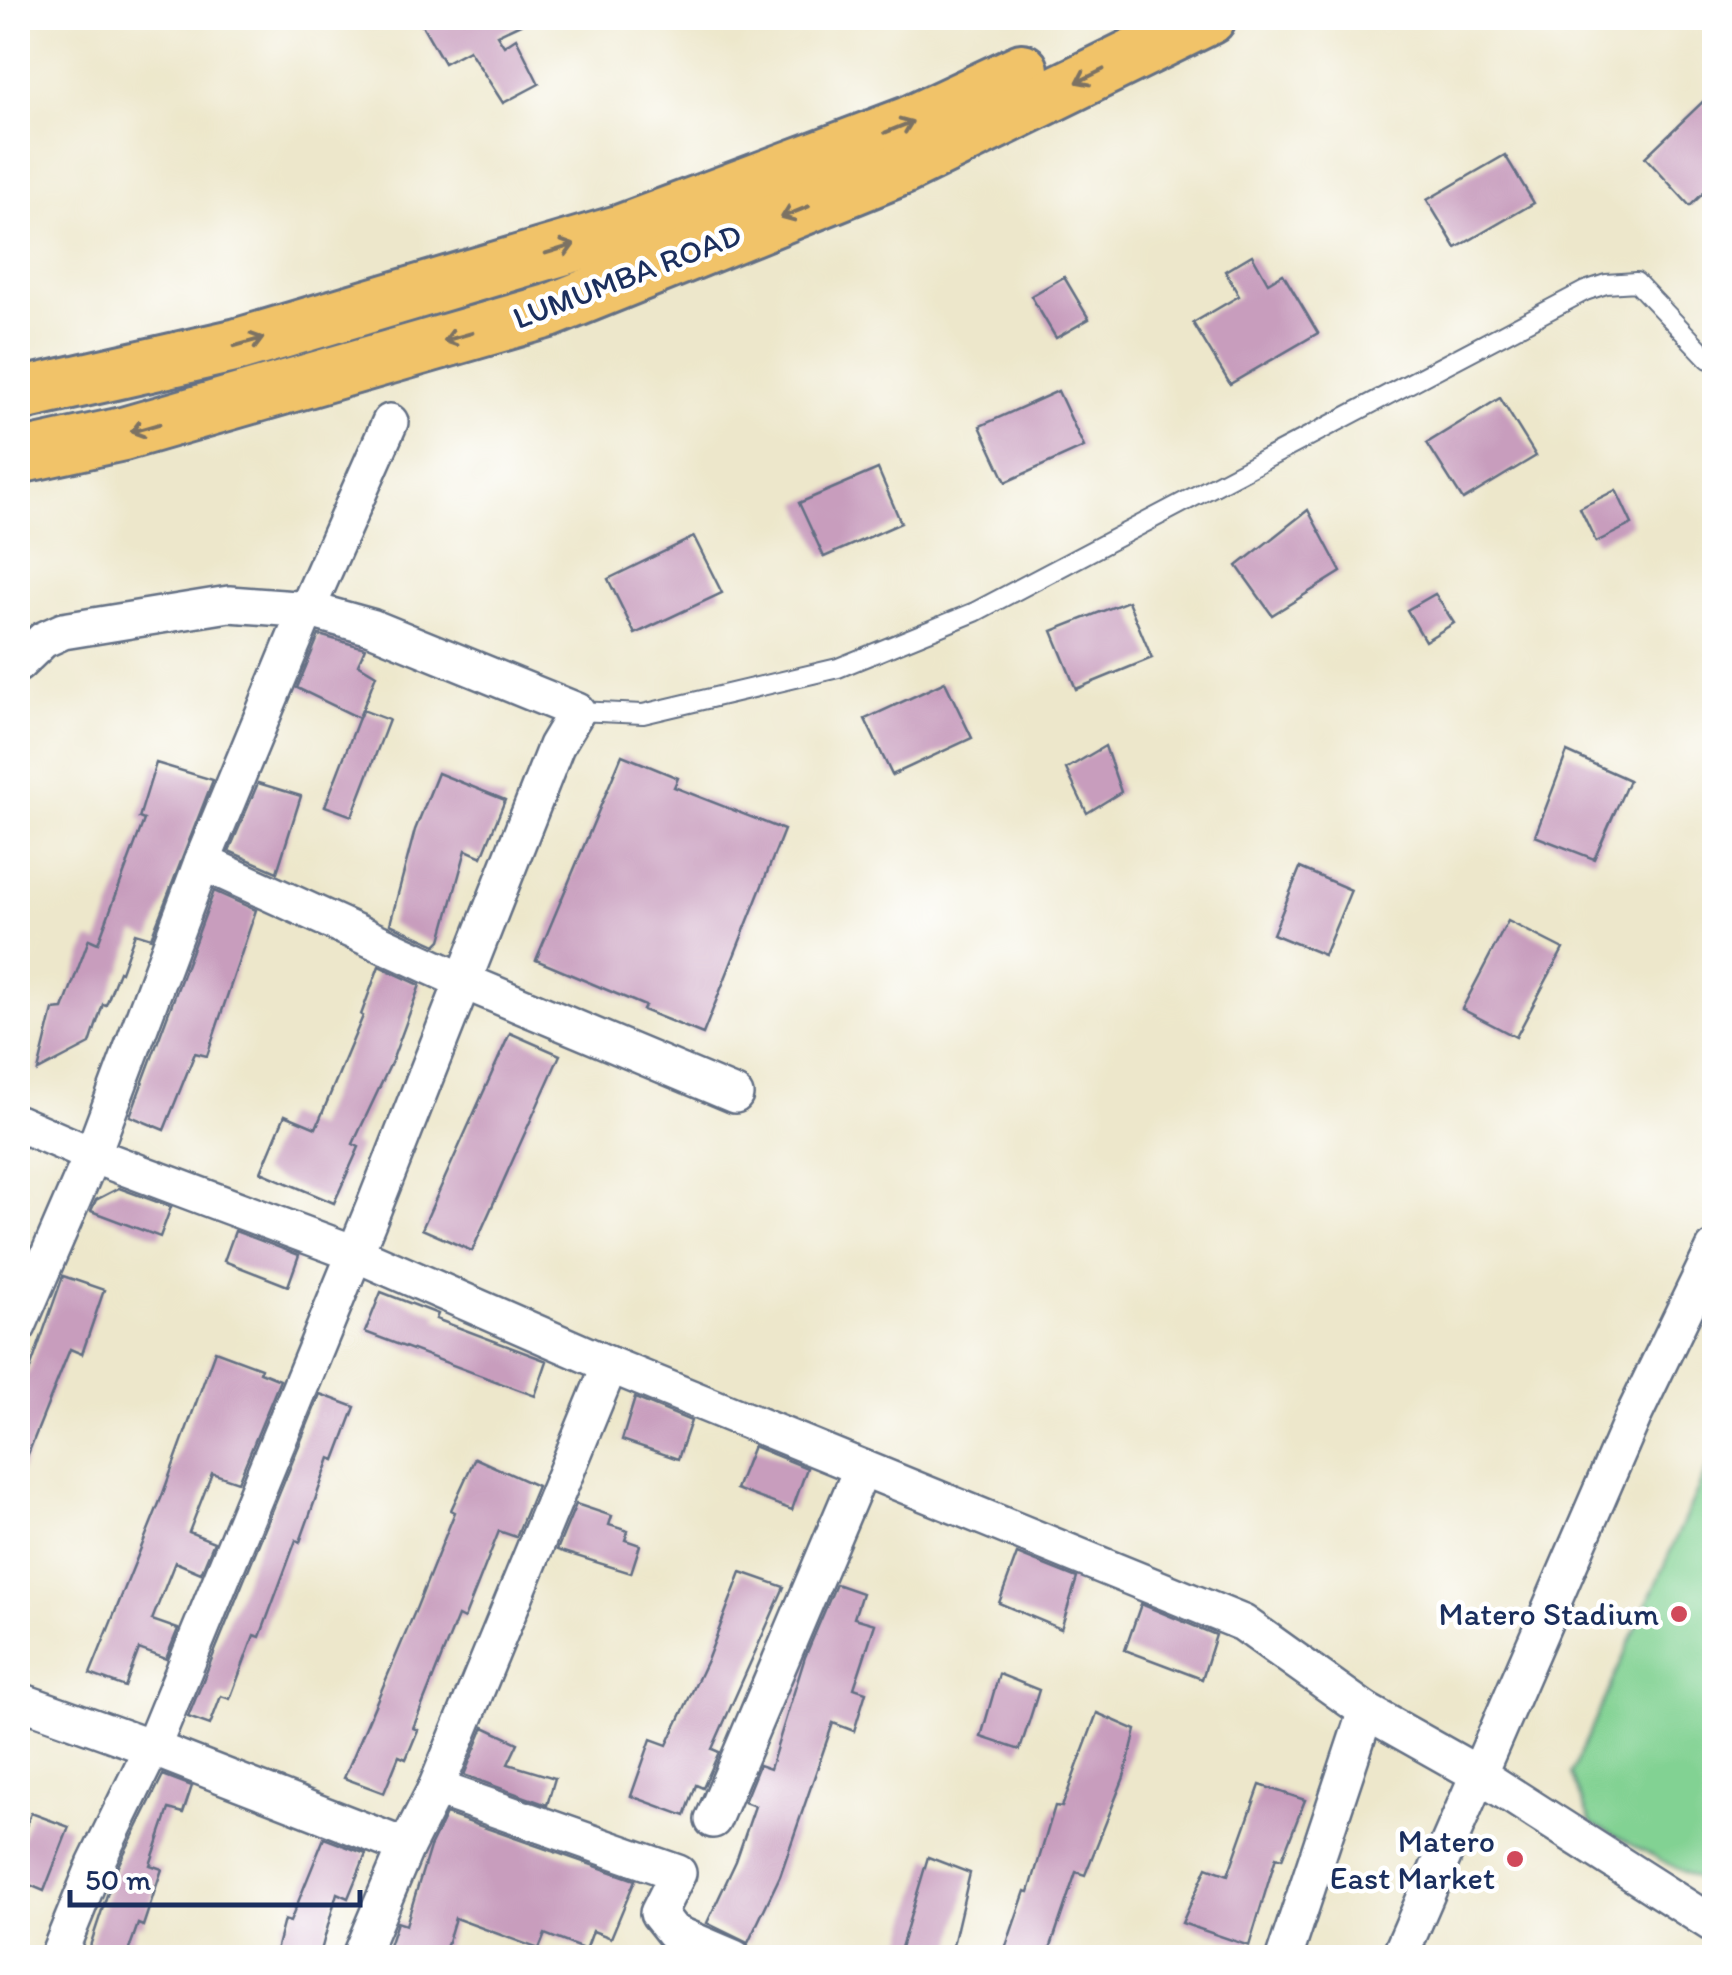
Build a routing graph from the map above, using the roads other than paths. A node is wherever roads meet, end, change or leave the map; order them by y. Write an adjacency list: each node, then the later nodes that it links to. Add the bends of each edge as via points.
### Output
1 (1133, 18): 4 (main road, LUMUMBA ROAD, one-way to 1, via 238,345 620,232 909,123)
2 (1208, 18): 6 (main road, LUMUMBA ROAD, one-way to 6, via 903,168 549,310 123,434)
3 (1714, 360): 9 (lane, via 1636,282 1585,290 975,612 838,668 643,714)
4 (18, 395)
5 (390, 422): 7 (street)
6 (18, 457)
7 (310, 610): 8 (street, via 229,604 64,632 43,640); 9 (street, via 371,626); 10 (street)
8 (18, 664)
9 (577, 711): 11 (street, via 556,746)
10 (202, 862): 11 (street); 14 (street)
11 (463, 982): 12 (street); 16 (street)
12 (735, 1095)
13 (18, 1122): 14 (street)
14 (92, 1154): 16 (street); 17 (street)
15 (1714, 1249): 23 (street)
16 (354, 1253): 18 (street); 22 (street)
17 (18, 1326)
18 (610, 1365): 19 (street); 24 (street)
19 (862, 1468): 21 (street, via 1243,1623); 25 (street)
20 (18, 1700): 22 (street)
21 (1366, 1712): 23 (street); 31 (street)
22 (152, 1748): 26 (street); 28 (street)
23 (1478, 1774): 27 (street); 32 (street)
24 (436, 1788): 26 (street); 30 (street, via 678,1873 658,1913 673,1932)
25 (713, 1820)
26 (406, 1847): 29 (street)
27 (1714, 1925)
28 (57, 1958)
29 (359, 1958)
30 (734, 1958)
31 (1284, 1958)
32 (1399, 1958)

